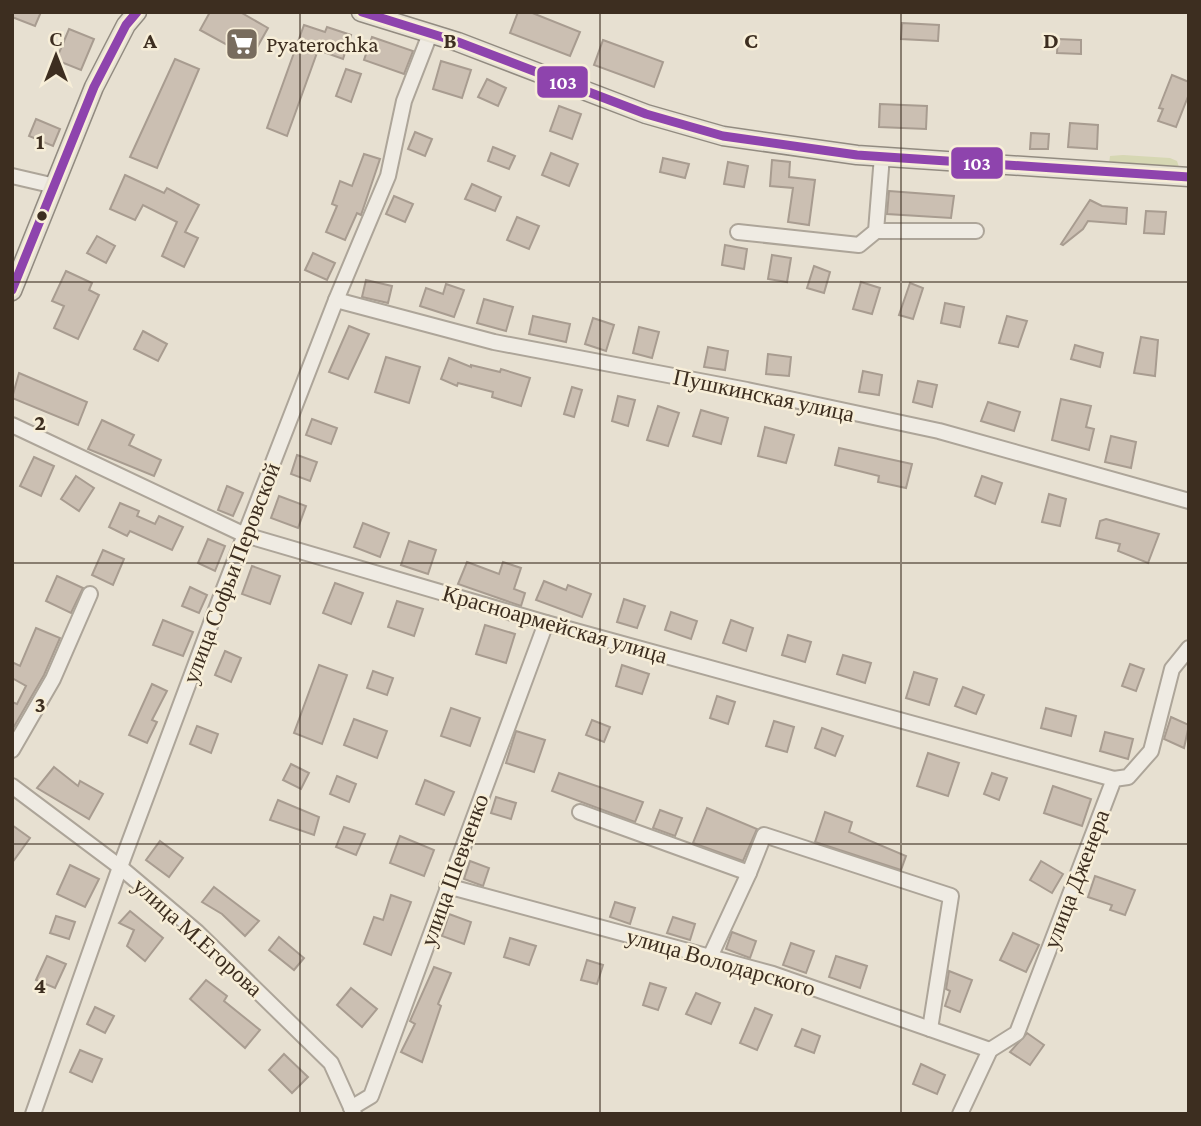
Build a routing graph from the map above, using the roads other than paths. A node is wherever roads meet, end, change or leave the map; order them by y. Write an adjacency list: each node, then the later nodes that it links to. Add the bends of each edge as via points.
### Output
1 (138, 12): 7 (main road, via 126,25 94,87)
2 (361, 12): 3 (main road)
3 (430, 34): 4 (main road, via 646,114 723,136); 12 (street, улица Софьи Перовской, via 404,101 388,176)
4 (882, 156): 6 (main road); 8 (street)
5 (12, 176): 7 (street)
6 (1189, 177)
7 (55, 186): 11 (main road)
8 (876, 231): 9 (street); 10 (street, via 859,245)
9 (976, 231)
10 (737, 232)
11 (12, 291)
12 (336, 300): 14 (street, Пушкинская улица, via 494,342 939,432); 15 (street, улица Софьи Перовской)
13 (12, 425): 15 (street, Красноармейская улица)
14 (1189, 501)
15 (245, 535): 17 (street, Красноармейская улица); 23 (street, улица Софьи Перовской)
16 (90, 594): 19 (street, via 53,679)
17 (546, 623): 20 (street, Красноармейская улица); 25 (street, улица Шевченко)
18 (1189, 648): 20 (street, улица Дженера, via 1172,669 1151,751 1128,777)
19 (12, 750)
20 (1114, 779): 28 (street, улица Дженера, via 1017,1033)
21 (12, 786): 23 (street, улица М.Егорова)
22 (580, 813): 24 (street)
23 (120, 867): 29 (street, улица М.Егорова, via 197,932 331,1063); 30 (street, улица Софьи Перовской)
24 (749, 873): 26 (street); 27 (street, via 764,835 951,896)
25 (447, 886): 26 (street, улица Володарского); 29 (street, улица Шевченко, via 370,1096)
26 (710, 957): 27 (street, улица Володарского)
27 (930, 1029): 28 (street, улица Володарского)
28 (990, 1050): 31 (street, улица Дженера)
29 (353, 1111)
30 (33, 1114)
31 (960, 1114)

